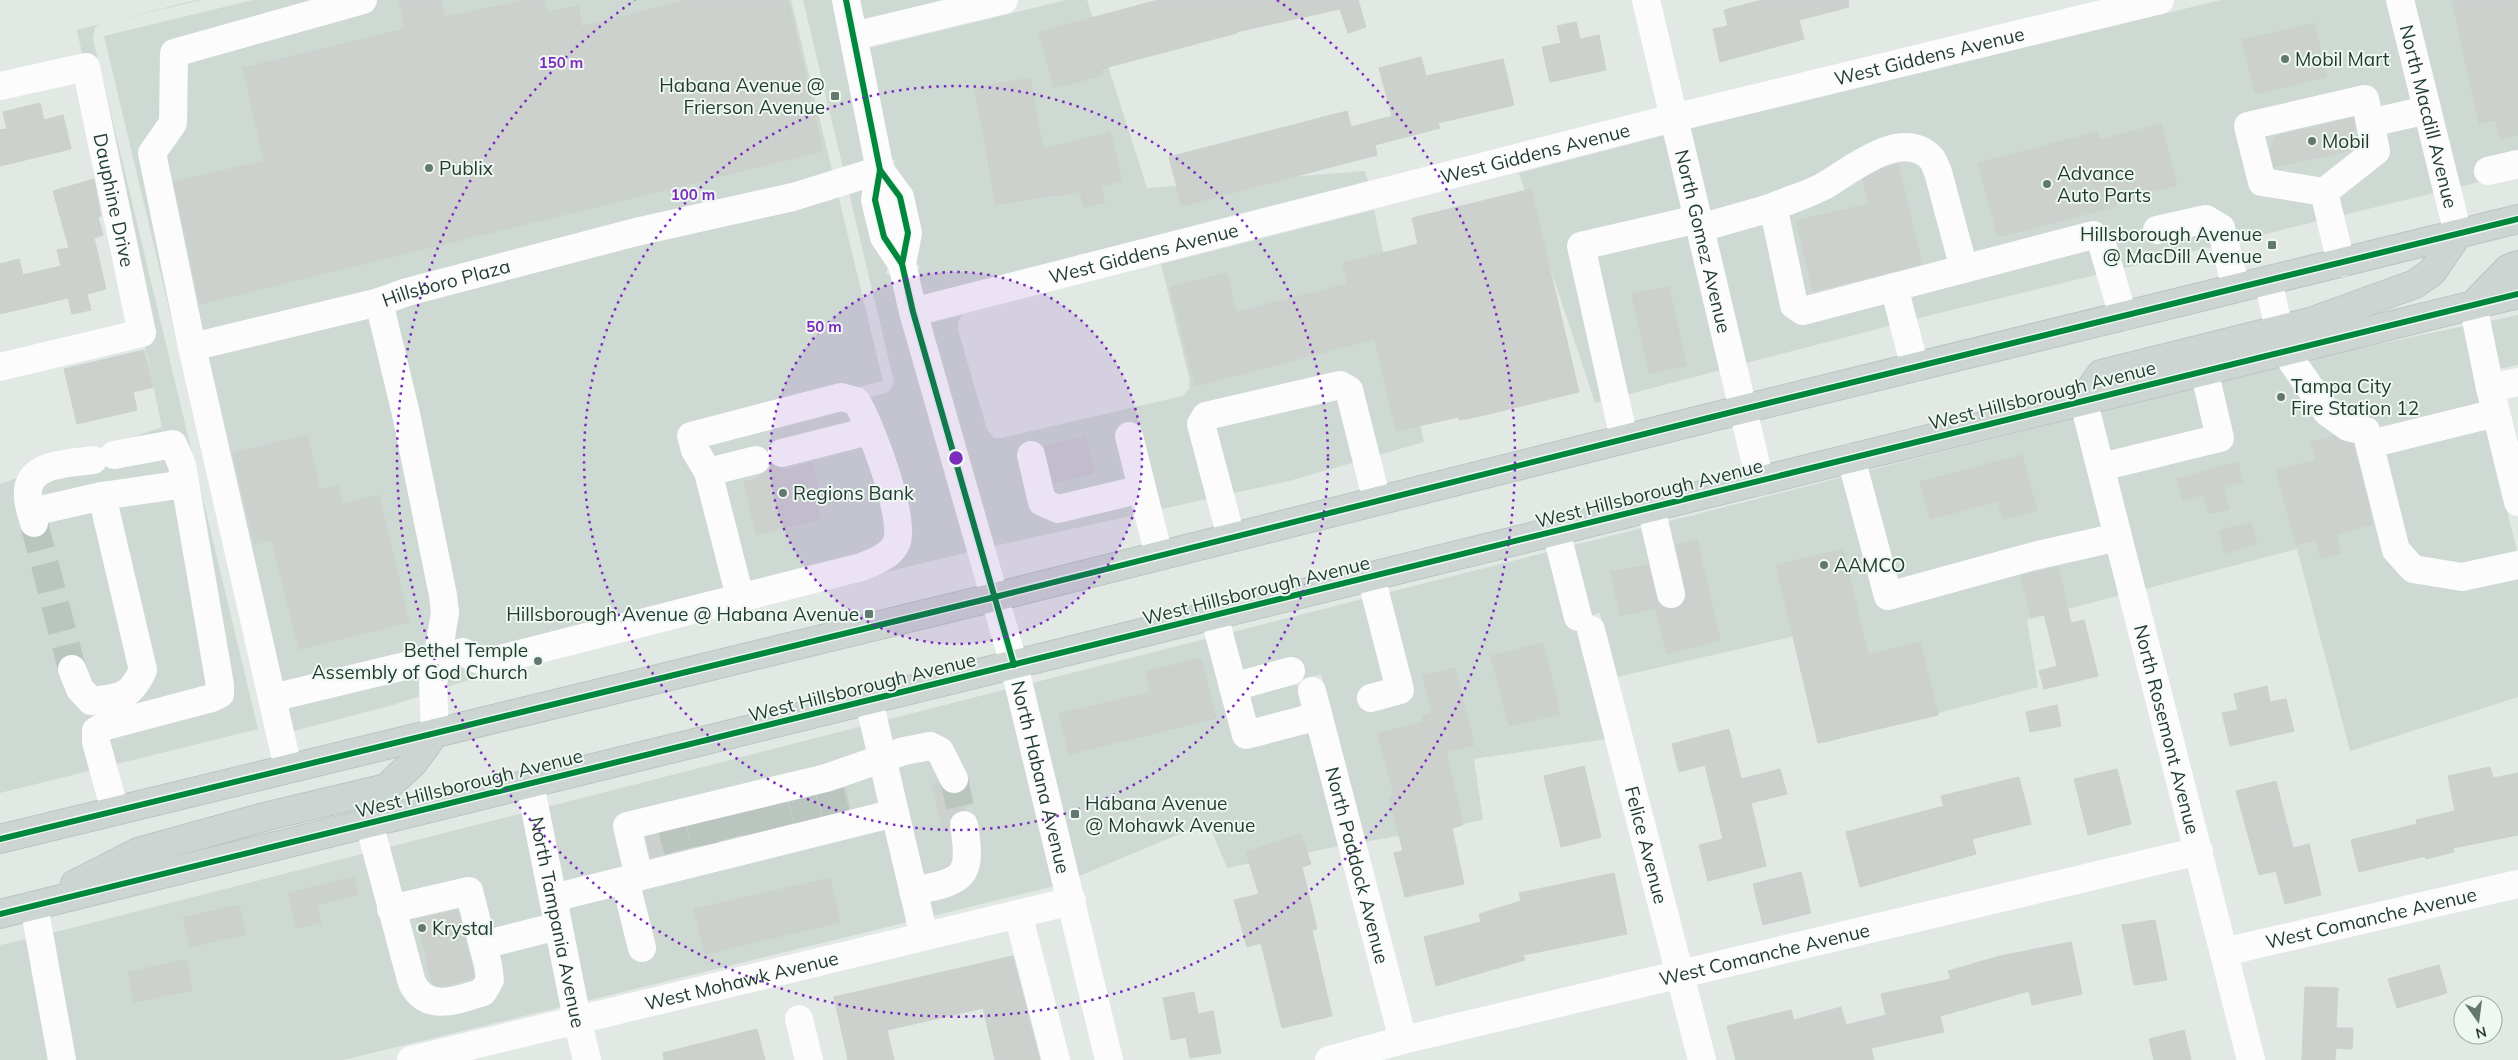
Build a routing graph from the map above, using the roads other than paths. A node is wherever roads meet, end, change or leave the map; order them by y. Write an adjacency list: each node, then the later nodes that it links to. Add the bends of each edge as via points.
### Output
1 (363, 0): 33 (street, via 174,53 174,123 152,154)
2 (846, 0): 7 (street, North Habana Avenue)
3 (1004, 0): 7 (street)
4 (1646, 0): 10 (street, North Gomez Avenue)
5 (2160, 0): 10 (street, West Giddens Avenue)
6 (2400, 0): 9 (street, North Macdill Avenue)
7 (854, 36): 13 (street, North Habana Avenue)
8 (0, 86): 34 (street, Dauphine Drive, via 86,67 142,333)
9 (2427, 110): 11 (street); 20 (street, North Macdill Avenue)
10 (1674, 118): 18 (street, North Gomez Avenue); 30 (street, West Giddens Avenue)
11 (2370, 123): 15 (street, via 2376,152); 15 (street, via 2365,99 2248,126 2262,182)
12 (2518, 164): 14 (street)
13 (880, 170): 28 (street, Hillsboro Plaza, via 793,197 636,232); 30 (street, North Habana Avenue, via 900,197 908,233 902,264)
14 (2488, 171)
15 (2324, 192): 21 (street)
16 (1767, 209): 18 (street); 23 (street, via 1822,187 1878,153 1897,148 1916,150 1931,158 1938,172); 25 (street, via 1775,215 1794,305 1803,311)
17 (2518, 219): 20 (main road)
18 (1699, 224): 40 (street, North Gomez Avenue); 43 (street, via 1581,246)
19 (2157, 230): 26 (street, via 2206,219 2221,228)
20 (2458, 234): 21 (main road); 32 (main road, via 2432,272 2415,284 2310,322)
21 (2341, 263): 24 (main road)
22 (2518, 265): 29 (main road, via 2508,269)
23 (1964, 269): 25 (street); 31 (street, via 2093,235 2102,244)
24 (2268, 281): 26 (main road); 32 (street)
25 (1894, 287): 35 (street)
26 (2236, 288): 31 (main road)
27 (2518, 294): 29 (main road, West Hillsborough Avenue)
28 (379, 302): 33 (street); 68 (street, Hillsboro Plaza, via 440,577 445,613)
29 (2473, 305): 32 (main road, West Hillsborough Avenue); 39 (street)
30 (914, 312): 66 (street, North Habana Avenue)
31 (2123, 316): 35 (main road)
32 (2282, 340): 36 (main road, West Hillsborough Avenue); 38 (main road, via 2101,374); 44 (street, via 2327,412 2348,426 2366,431)
33 (192, 347): 74 (street)
34 (0, 367)
35 (1915, 367): 40 (main road)
36 (2204, 370): 38 (main road, West Hillsborough Avenue); 49 (street, via 2220,438)
37 (2518, 382): 39 (street)
38 (2083, 399): 47 (main road, West Hillsborough Avenue); 49 (street, North Rosemont Avenue)
39 (2493, 400): 44 (street); 56 (street)
40 (1744, 409): 43 (main road); 51 (street, North Gomez Avenue)
41 (870, 431): 45 (street); 50 (street, via 860,406 850,398 841,397 691,436); 65 (street, via 888,479 897,516 899,536 896,545 888,555 861,567)
42 (1128, 436): 53 (street)
43 (1624, 439): 55 (main road)
44 (2370, 444): 62 (street, via 2396,550 2413,569 2462,577)
45 (782, 453)
46 (1031, 455): 53 (street, via 1042,502 1058,509)
47 (1851, 458): 51 (main road, West Hillsborough Avenue); 59 (street, via 1888,596)
48 (756, 460): 50 (street)
49 (2100, 467): 59 (street, North Rosemont Avenue)
50 (708, 472): 65 (street)
51 (1760, 481): 57 (main road, West Hillsborough Avenue)
52 (186, 484): 54 (street); 54 (street, via 174,444 44,467 31,479 28,496 33,518); 85 (street, via 220,694 96,731 96,742)
53 (1142, 489): 61 (street)
54 (102, 496): 70 (street, via 143,670 135,688 118,698 91,701 80,689)
55 (1377, 501): 60 (main road); 60 (street, via 1349,390 1340,385 1206,416 1201,424)
56 (2518, 502)
57 (1651, 508): 58 (main road, West Hillsborough Avenue); 64 (street)
58 (1556, 531): 63 (main road, West Hillsborough Avenue); 108 (street, Felice Avenue)
59 (2118, 536): 93 (street, North Rosemont Avenue)
60 (1231, 538): 61 (main road)
61 (1159, 556): 66 (main road)
62 (2518, 565)
63 (1371, 577): 67 (main road, West Hillsborough Avenue); 75 (street, via 1400,690)
64 (1671, 594)
65 (740, 597): 68 (street, via 496,660 477,660 463,652)
66 (995, 597): 69 (street, North Habana Avenue); 78 (main road)
67 (1214, 615): 69 (main road, West Hillsborough Avenue); 72 (street)
68 (438, 656): 74 (street); 78 (street, Hillsboro Plaza, via 433,684)
69 (1014, 665): 76 (main road, West Hillsborough Avenue); 98 (street, North Habana Avenue)
70 (72, 669)
71 (1291, 671): 72 (street)
72 (1233, 687): 77 (street, via 1246,735)
73 (1312, 691): 111 (street, North Paddock Avenue)
74 (272, 698): 80 (street)
75 (1371, 698)
76 (869, 700): 79 (street); 82 (main road, West Hillsborough Avenue)
77 (1307, 718)
78 (435, 733): 80 (main road); 99 (main road, via 413,763 386,788 138,852)
79 (884, 758): 81 (street, via 930,746 940,751); 83 (street); 86 (street)
80 (288, 768): 85 (main road)
81 (954, 779)
82 (530, 784): 88 (main road, West Hillsborough Avenue); 97 (street, North Tampania Avenue)
83 (833, 803): 84 (street); 84 (street); 86 (street)
84 (805, 809): 87 (street); 87 (street)
85 (115, 811): 91 (main road)
86 (895, 813): 96 (street)
87 (753, 822): 90 (street); 90 (street)
88 (369, 823): 99 (main road, West Hillsborough Avenue); 100 (street)
89 (964, 825): 96 (street, via 968,847 963,874 948,884)
90 (703, 834): 92 (street); 92 (street)
91 (0, 839)
92 (675, 840): 94 (street); 94 (street, via 627,826)
93 (2199, 851): 107 (street, North Rosemont Avenue); 108 (street, West Comanche Avenue)
94 (632, 879): 97 (street); 106 (street)
95 (2518, 884): 107 (street, West Comanche Avenue)
96 (913, 891): 104 (street)
97 (552, 898): 103 (street, North Tampania Avenue)
98 (1072, 901): 102 (street, West Mohawk Avenue); 117 (street, North Habana Avenue)
99 (34, 906): 101 (main road, West Hillsborough Avenue); 112 (street)
100 (391, 909): 105 (street, via 468,891); 105 (street, via 412,983 418,995 432,1003 483,992 490,980)
101 (0, 914)
102 (1018, 914): 104 (street, West Mohawk Avenue); 116 (street)
103 (558, 926): 105 (street); 109 (street, North Tampania Avenue)
104 (924, 936): 109 (street, West Mohawk Avenue)
105 (483, 945)
106 (642, 948)
107 (2224, 952): 120 (street, North Rosemont Avenue)
108 (1681, 976): 111 (street, West Comanche Avenue); 119 (street, Felice Avenue)
109 (577, 1019): 113 (street, West Mohawk Avenue); 114 (street, North Tampania Avenue)
110 (799, 1019): 115 (street)
111 (1403, 1040): 118 (street, West Comanche Avenue)
112 (62, 1060)
113 (411, 1060)
114 (587, 1060)
115 (809, 1060)
116 (1056, 1060)
117 (1109, 1060)
118 (1329, 1060)
119 (1702, 1060)
120 (2250, 1060)

